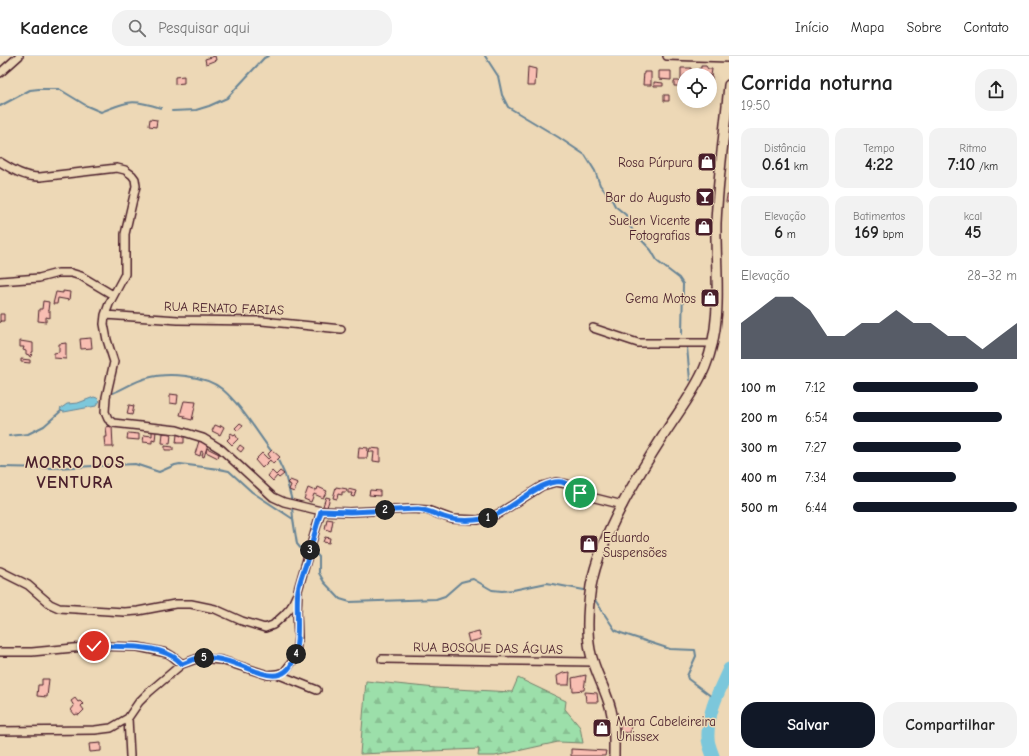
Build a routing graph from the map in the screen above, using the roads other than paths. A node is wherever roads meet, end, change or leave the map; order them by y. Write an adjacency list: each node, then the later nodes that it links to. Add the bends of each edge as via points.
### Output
1 (19, 56): 4 (street)
2 (667, 56): 3 (street)
3 (729, 58)
4 (0, 73)
5 (729, 85): 12 (main road, via 716,220 717,308)
6 (0, 162): 8 (street, via 17,172 34,177 117,168 132,175 136,181 136,189 125,234 125,274)
7 (0, 281): 8 (street, via 71,273)
8 (113, 295): 9 (street)
9 (105, 314): 11 (street, RUA RENATO FARIAS, via 178,320 262,321); 14 (street, via 105,332 114,362 105,406 105,414 109,420 120,424 183,431 203,438 221,449 273,498)
10 (593, 328): 12 (street, via 638,343)
11 (341, 329)
12 (713, 343): 13 (main road, via 699,380 653,451)
13 (623, 505): 14 (street, via 587,496 567,484 556,482 542,486 498,514 478,520 452,519 418,509); 19 (main road, via 600,554 591,586 588,632)
14 (321, 511): 16 (street)
15 (0, 571): 16 (street, via 28,585 58,608 124,612 191,604 215,609 265,628 273,626 286,613)
16 (298, 590): 21 (street, via 298,638 295,656 287,669)
17 (0, 652): 20 (street, via 32,652 94,646 138,647 167,653)
18 (382, 659): 19 (street, RUA BOSQUE DAS ÁGUAS)
19 (594, 662): 26 (main road, via 611,711)
20 (182, 664): 21 (street, via 207,658 265,674); 23 (street, via 144,697)
21 (277, 674): 22 (street)
22 (317, 690)
23 (128, 718): 24 (street, via 116,726 100,730); 25 (street)
24 (0, 731)
25 (130, 756)
26 (614, 756)

